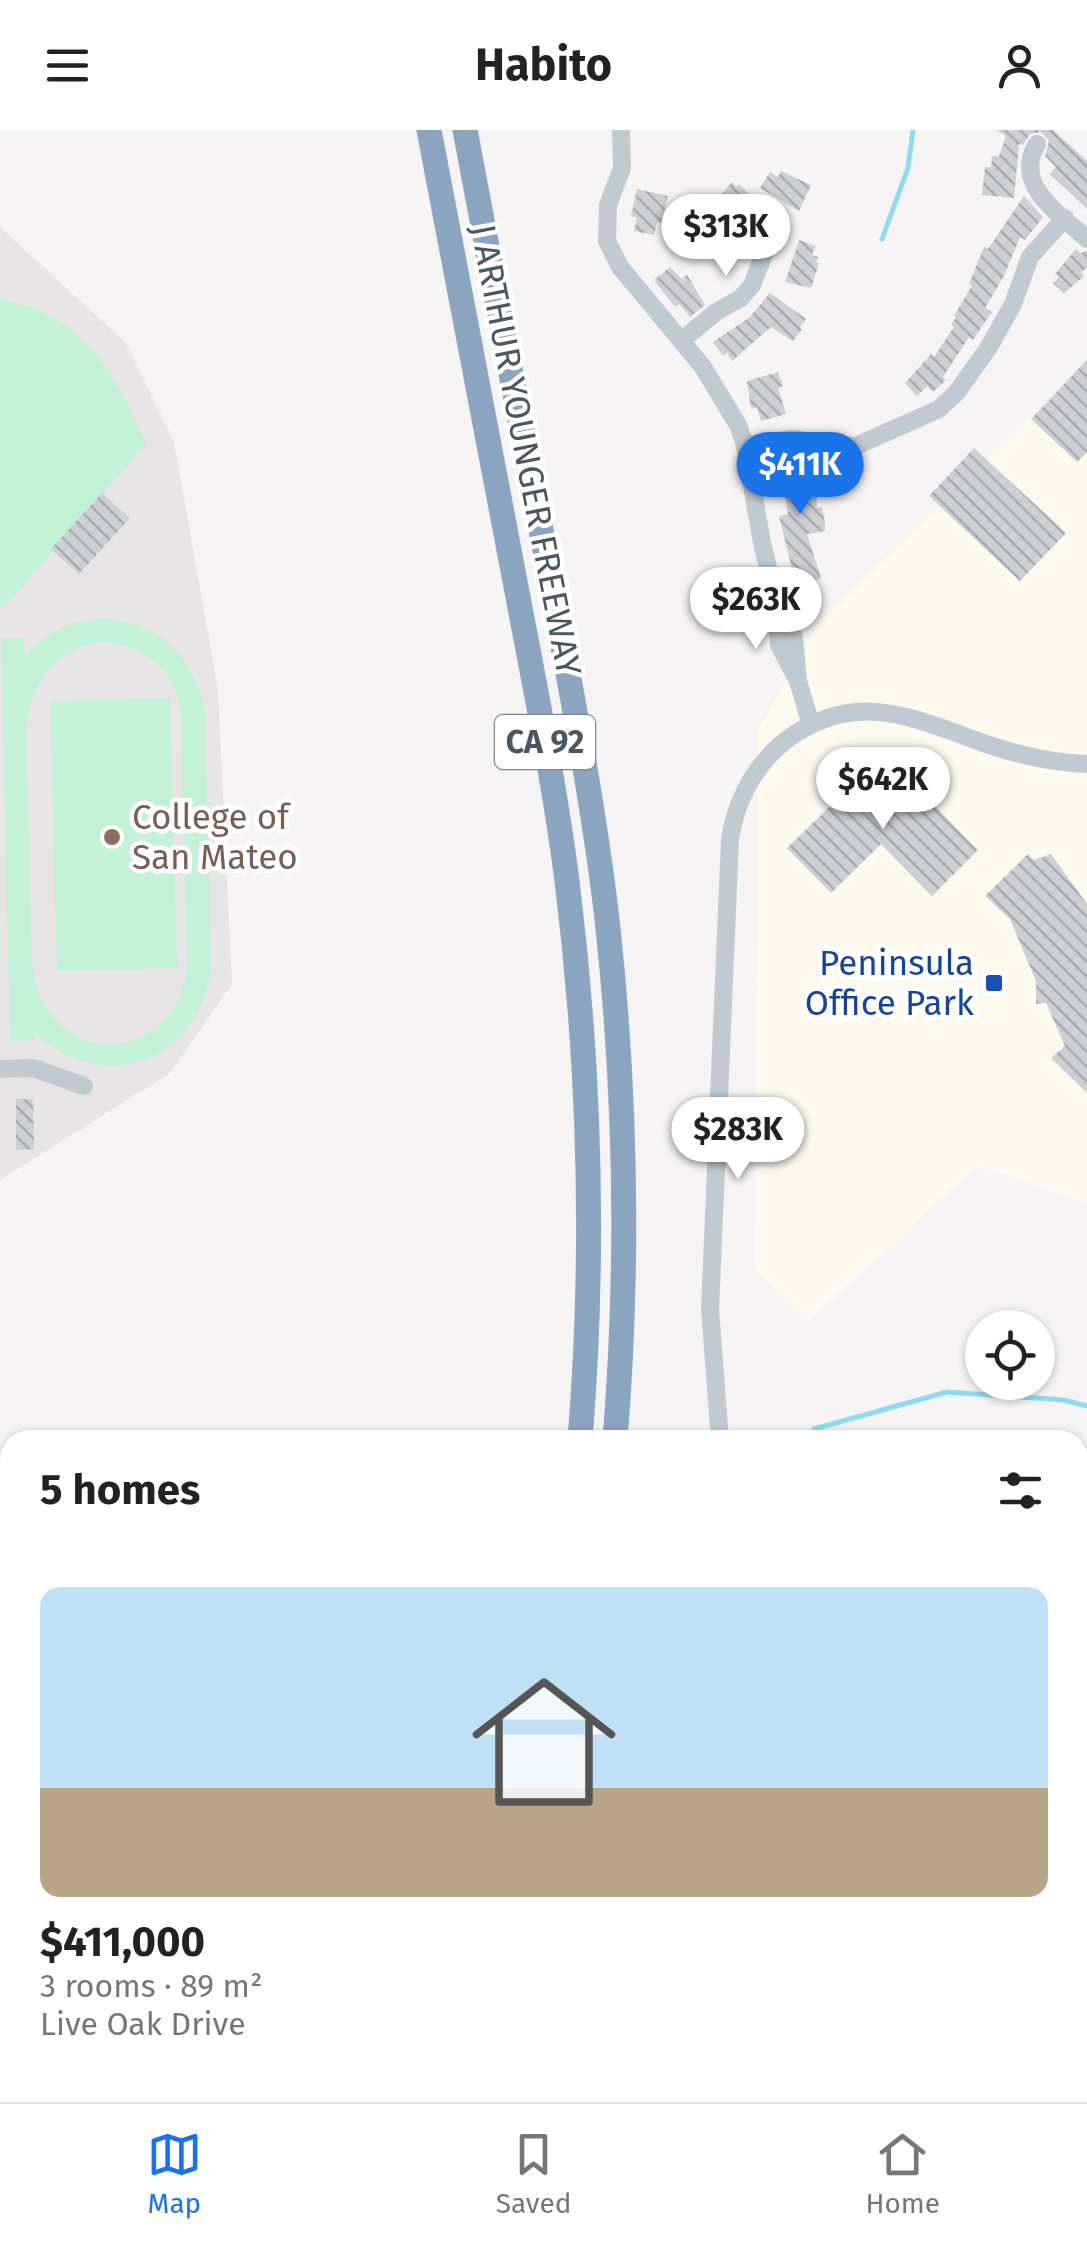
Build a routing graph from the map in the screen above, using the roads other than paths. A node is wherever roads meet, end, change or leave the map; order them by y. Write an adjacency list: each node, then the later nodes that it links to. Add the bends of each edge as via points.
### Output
1 (429, 130): 15 (highway, J ARTHUR YOUNGER FREEWAY / CA 92, via 569,894 587,1118)
2 (465, 130): 14 (highway, J ARTHUR YOUNGER FREEWAY / CA 92, via 598,852 618,1048)
3 (621, 130): 8 (street, via 623,157 608,205 607,241 628,278)
4 (1037, 144): 5 (street, via 1032,182)
5 (1064, 218): 7 (street); 9 (street, via 1030,258 989,347 939,409 856,446 793,439)
6 (776, 221): 8 (street, via 746,292)
7 (1087, 238)
8 (682, 340): 9 (street, via 721,392)
9 (746, 445): 10 (street, via 778,608 779,645)
10 (811, 724): 11 (street, via 854,712 896,713 994,746); 20 (street, via 756,771 730,839 710,1309)
11 (1087, 764)
12 (0, 1069): 13 (street, via 32,1068)
13 (84, 1086)
14 (624, 1246): 18 (highway, J ARTHUR YOUNGER FREEWAY / CA 92); 19 (highway)
15 (585, 1363): 16 (highway); 17 (highway, J ARTHUR YOUNGER FREEWAY / CA 92)
16 (571, 1430)
17 (581, 1430)
18 (615, 1430)
19 (633, 1430)
20 (719, 1430)

